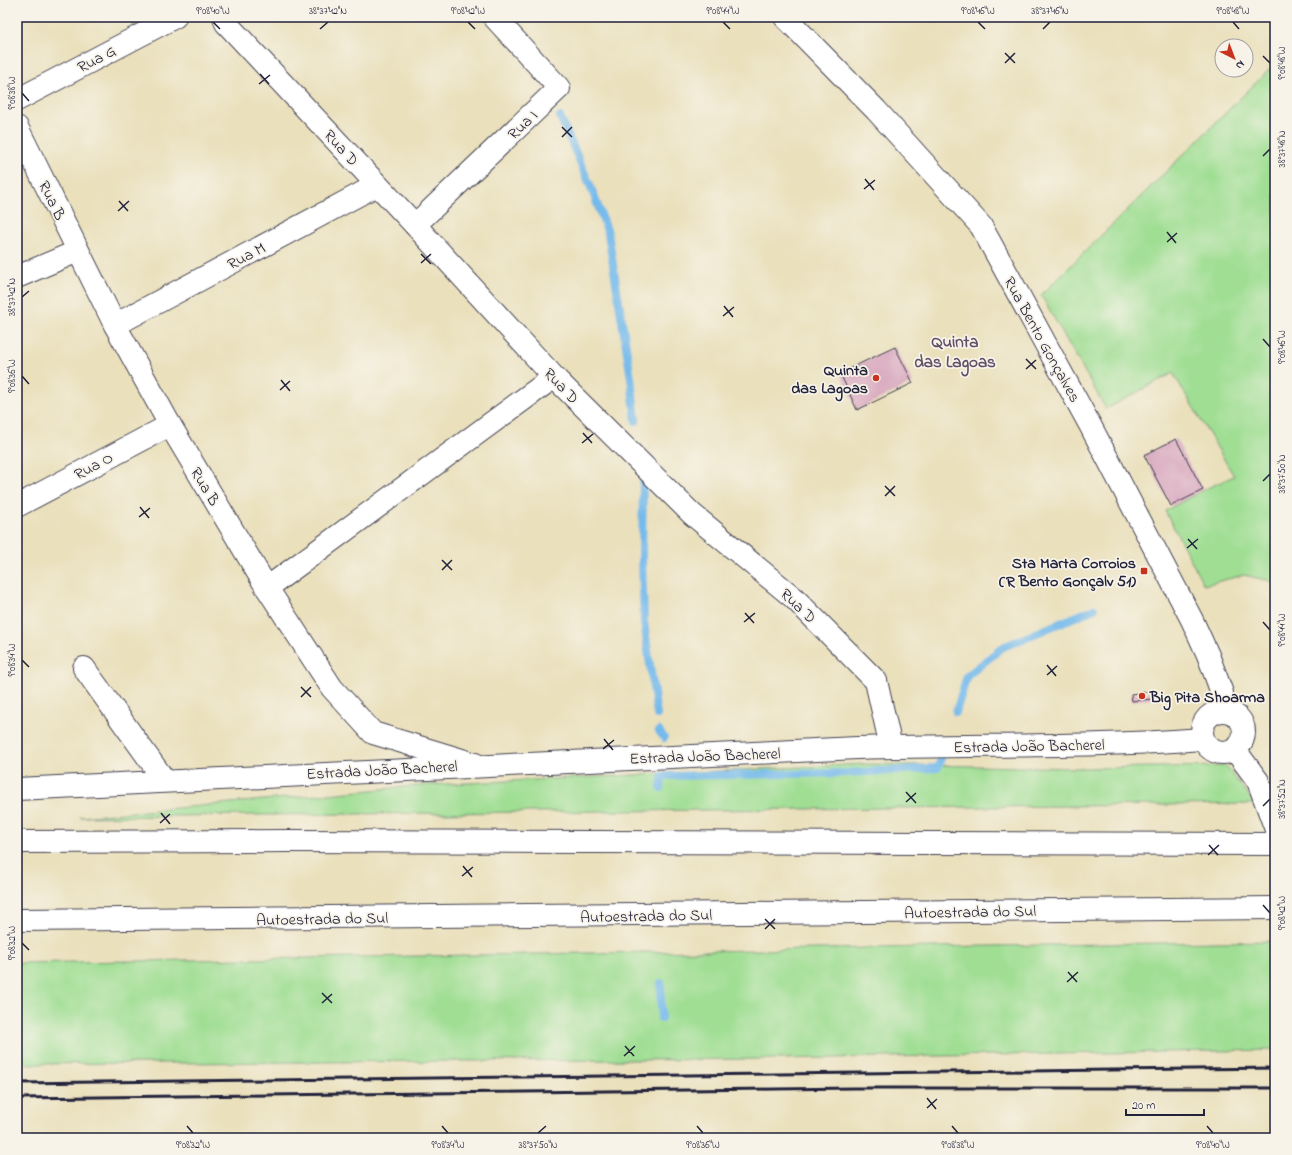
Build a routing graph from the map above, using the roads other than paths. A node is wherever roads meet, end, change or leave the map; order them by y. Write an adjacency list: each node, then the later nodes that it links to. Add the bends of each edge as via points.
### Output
1 (175, 17): 5 (main road, Rua G)
2 (224, 17): 7 (main road, Rua D)
3 (494, 17): 8 (main road, Rua I, via 559,88)
4 (785, 17): 17 (main road, Rua Bento Gonçalves, via 876,110 980,226 1090,424 1192,620 1222,693)
5 (17, 100)
6 (17, 128): 9 (main road, Rua B)
7 (377, 186): 8 (main road, Rua D); 11 (main road, Rua M)
8 (415, 225): 12 (main road, Rua D)
9 (78, 251): 10 (main road); 11 (main road, Rua B)
10 (17, 277)
11 (115, 325): 13 (main road, Rua B)
12 (554, 377): 15 (main road); 19 (main road, Rua D, via 692,514 794,598 876,681)
13 (170, 425): 14 (main road, Rua O); 15 (main road, Rua B)
14 (17, 506)
15 (267, 588): 21 (main road, Rua B, via 332,688 373,733)
16 (84, 668): 22 (main road)
17 (1220, 711): 18 (main road, via 1205,721 1202,726); 20 (main road, via 1234,714 1243,725 1243,739)
18 (1202, 739): 19 (main road, Estrada João Bacherel, via 1127,743); 20 (main road, via 1210,750 1216,753 1229,753)
19 (891, 747): 21 (main road, Estrada João Bacherel)
20 (1235, 750): 24 (main road, via 1258,781)
21 (475, 764): 22 (main road, Estrada João Bacherel)
22 (165, 781): 23 (main road, Estrada João Bacherel)
23 (17, 789)
24 (1272, 838): 25 (main road)
25 (17, 842)
26 (1275, 908): 27 (main road, Autoestrada do Sul)
27 (17, 920)

